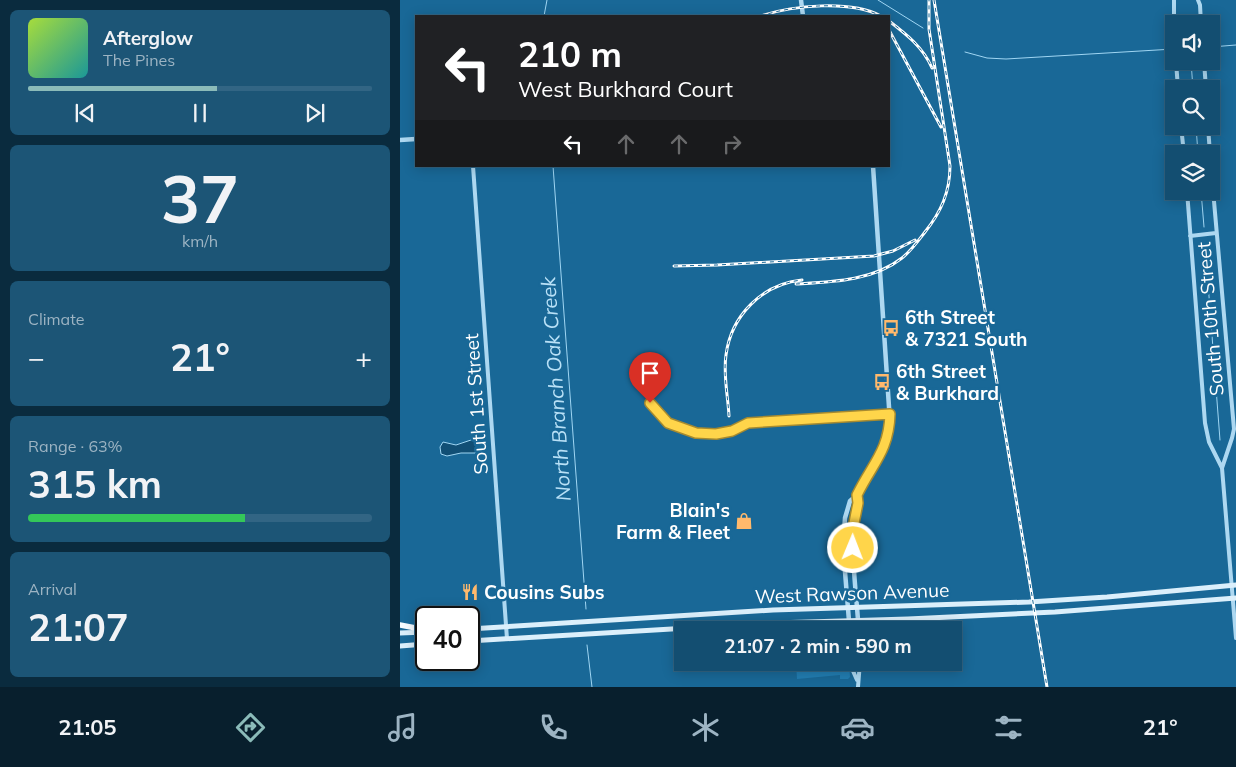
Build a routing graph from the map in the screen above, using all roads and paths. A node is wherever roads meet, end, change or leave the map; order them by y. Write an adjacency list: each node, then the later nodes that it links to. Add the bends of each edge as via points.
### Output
1 (800, 0): 4 (street)
2 (1174, 0): 5 (street)
3 (1198, 0): 6 (street)
4 (803, 15)
5 (1174, 15)
6 (1201, 15)
7 (415, 139): 8 (street)
8 (400, 140)
9 (473, 167): 27 (street, South 1st Street)
10 (873, 167): 16 (street)
11 (1188, 200): 14 (street, South 10th Street)
12 (1214, 200): 13 (street, South 10th Street)
13 (1216, 233): 14 (street); 17 (street, South 10th Street, via 1234,428)
14 (1190, 236): 17 (street, South 10th Street, via 1205,423 1209,442)
15 (650, 403): 16 (street, via 668,423 696,433 716,434 748,423)
16 (890, 414): 18 (street, via 890,430 885,445)
17 (1222, 468): 19 (street, South 10th Street)
18 (857, 495): 21 (street, via 852,536); 22 (street, via 850,501 843,527)
19 (1234, 585): 20 (street, South 10th Street); 21 (main road, West Rawson Avenue, via 1029,602)
20 (1234, 598): 25 (main road, West Rawson Avenue, via 1082,610); 33 (street, South 10th Street)
21 (857, 607): 22 (main road, West Rawson Avenue); 25 (street)
22 (848, 608): 23 (main road, West Rawson Avenue); 24 (street)
23 (660, 617): 27 (main road, West Rawson Avenue); 30 (main road)
24 (849, 620): 25 (main road, West Rawson Avenue); 30 (main road, West Rawson Avenue)
25 (858, 620)
26 (400, 625): 29 (main road)
27 (506, 626): 28 (main road, West Rawson Avenue); 34 (street, South 1st Street)
28 (480, 627)
29 (415, 628)
30 (661, 630): 34 (main road, West Rawson Avenue)
31 (415, 632): 32 (main road)
32 (400, 633)
33 (1236, 638)
34 (507, 639): 35 (main road, West Rawson Avenue)
35 (480, 641)
36 (415, 645): 37 (main road)
37 (400, 646)
38 (853, 671): 40 (street)
39 (861, 671): 40 (street)
40 (857, 680): 41 (street)
41 (858, 687)

